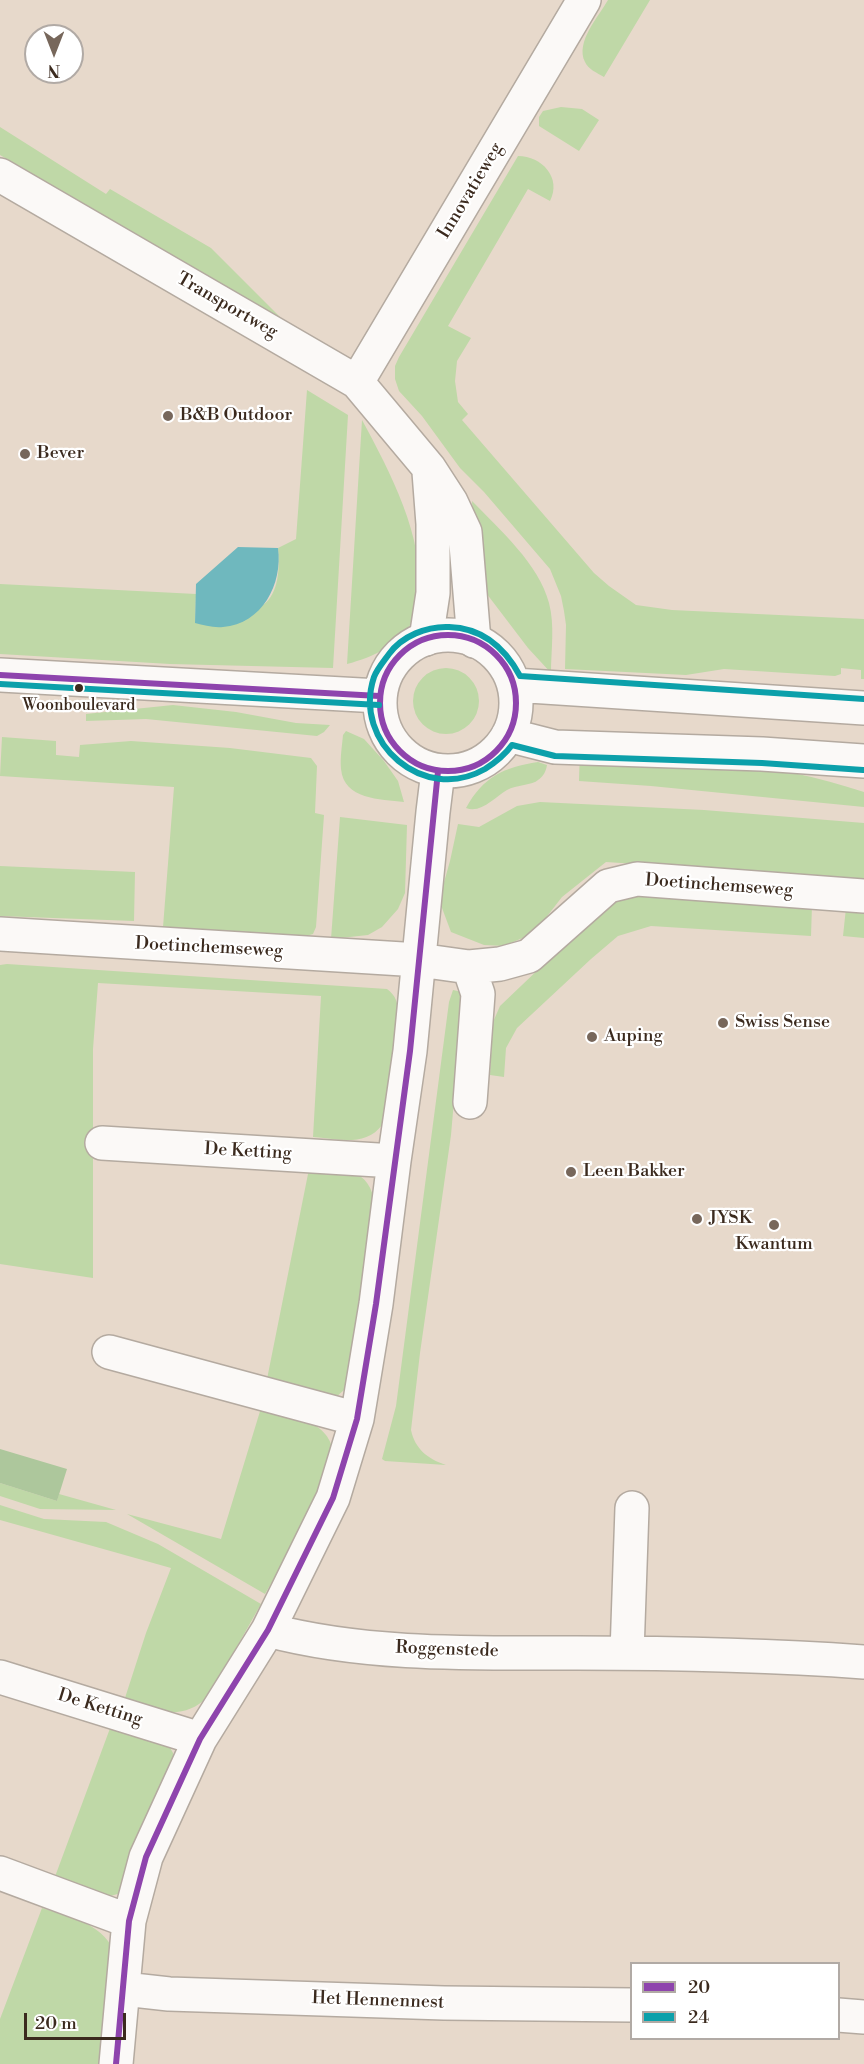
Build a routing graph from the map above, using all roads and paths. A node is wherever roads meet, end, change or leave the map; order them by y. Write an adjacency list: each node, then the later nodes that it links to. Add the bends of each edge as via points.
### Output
1 (584, 0): 3 (street, Innovatieweg)
2 (0, 175): 3 (street, Transportweg)
3 (357, 382): 4 (street, Transportweg)
4 (429, 468): 5 (street, via 433,593); 6 (street, Transportweg, via 465,532)
5 (426, 639): 6 (street, via 442,635); 9 (street, via 408,647 394,660)
6 (474, 640): 8 (street, via 505,667)
7 (0, 675): 9 (street)
8 (514, 686): 10 (street); 11 (street, via 514,719)
9 (379, 696): 13 (street, via 382,722 394,746 413,763)
10 (864, 708)
11 (508, 735): 12 (street, via 555,747); 13 (street, via 496,752 479,764 459,771)
12 (864, 761)
13 (438, 771): 17 (street)
14 (864, 896): 16 (street, Doetinchemseweg, via 637,879 609,886)
15 (0, 934): 17 (street, Doetinchemseweg)
16 (529, 956): 18 (street, Doetinchemseweg); 19 (street, Doetinchemseweg, via 496,986)
17 (419, 960): 18 (street, Doetinchemseweg); 22 (street)
18 (469, 967): 19 (street, Doetinchemseweg, via 478,994)
19 (476, 1031): 20 (street, Doetinchemseweg)
20 (470, 1102)
21 (102, 1143): 22 (street, De Ketting)
22 (394, 1161): 24 (street)
23 (109, 1352): 24 (street)
24 (357, 1419): 26 (street, via 333,1498)
25 (632, 1508): 27 (street)
26 (268, 1630): 27 (street, Roggenstede, via 367,1647 479,1653); 30 (street)
27 (627, 1653): 28 (street, Roggenstede)
28 (864, 1662)
29 (0, 1677): 30 (street, De Ketting)
30 (200, 1738): 32 (street, via 146,1857)
31 (0, 1873): 32 (street)
32 (129, 1921): 33 (street)
33 (124, 1989): 34 (street, Het Hennennest, via 169,1994 444,2003); 37 (street)
34 (630, 2005)
35 (840, 2015): 36 (street)
36 (864, 2017)
37 (116, 2064)

